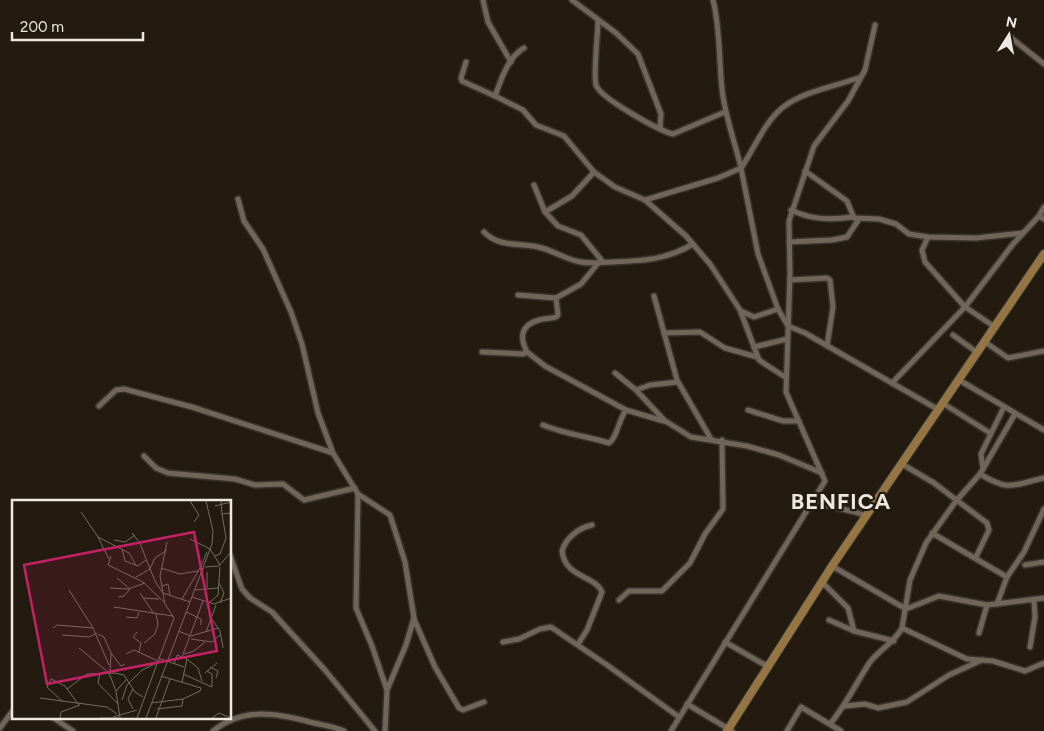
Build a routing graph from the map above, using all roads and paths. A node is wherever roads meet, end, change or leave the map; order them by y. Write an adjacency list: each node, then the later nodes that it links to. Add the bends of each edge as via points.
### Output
1 (483, 0): 9 (street, via 488,22)
2 (572, 0): 4 (street)
3 (713, 0): 13 (street)
4 (598, 20): 14 (street, via 632,47 640,58 661,114); 14 (street, via 597,87 608,98)
5 (875, 26): 11 (street)
6 (1010, 37): 10 (street)
7 (524, 48): 9 (street)
8 (466, 62): 12 (street, via 461,80)
9 (511, 62): 12 (street)
10 (1044, 64)
11 (861, 77): 15 (street, via 838,83 783,108); 16 (street, via 848,102 814,146)
12 (496, 96): 17 (street, via 523,110 536,125 564,136)
13 (725, 112): 14 (street, via 678,133); 15 (street)
14 (660, 128)
15 (741, 168): 20 (street); 38 (street, via 758,254)
16 (805, 171): 22 (street); 24 (street, via 847,201)
17 (594, 172): 20 (street, via 615,187); 23 (street, via 572,196)
18 (534, 185): 23 (street)
19 (238, 200): 74 (street, via 244,221 263,249 291,312 318,413)
20 (645, 200): 30 (street)
21 (1044, 207): 25 (street)
22 (791, 210): 24 (street, via 807,217); 29 (street)
23 (545, 212): 32 (street, via 558,226 581,235)
24 (856, 218): 28 (street, via 879,219 896,224 909,234); 29 (street, via 847,236)
25 (1041, 218): 27 (street)
26 (484, 232): 32 (street, via 501,243 541,248 581,262)
27 (1023, 233): 28 (street, via 976,238); 37 (street)
28 (928, 238): 37 (street, via 922,250 926,262)
29 (789, 242): 33 (street)
30 (693, 244): 32 (street, via 675,254 654,259); 39 (street)
31 (1044, 254): 43 (main road)
32 (601, 262): 36 (street, via 581,284)
33 (790, 280): 42 (street); 48 (street, via 830,280 833,307)
34 (518, 295): 36 (street)
35 (654, 296): 44 (street)
36 (556, 298): 52 (street, via 558,315 538,320 521,334)
37 (965, 307): 43 (street); 59 (street)
38 (778, 309): 40 (street); 42 (street)
39 (740, 310): 40 (street); 41 (street)
40 (754, 316): 41 (street)
41 (746, 324): 49 (street)
42 (788, 326): 46 (street); 48 (street)
43 (995, 327): 47 (main road)
44 (664, 333): 54 (street, via 700,332 725,348); 58 (street)
45 (953, 335): 53 (street)
46 (787, 339): 49 (street); 56 (street)
47 (985, 342): 50 (street, via 1008,358); 53 (main road)
48 (827, 346): 59 (street)
49 (754, 347): 54 (street)
50 (1044, 351)
51 (482, 352): 52 (street)
52 (527, 352): 64 (street, via 545,366)
53 (978, 353): 57 (main road)
54 (757, 356): 56 (street)
55 (615, 373): 60 (street)
56 (785, 377): 67 (street, via 786,392)
57 (959, 380): 62 (main road); 63 (street)
58 (678, 382): 60 (street); 72 (street)
59 (892, 384): 62 (street)
60 (636, 390): 68 (street)
61 (99, 406): 74 (street, via 116,390 124,389 192,407)
62 (942, 407): 71 (street); 76 (main road)
63 (1004, 408): 66 (street); 71 (street)
64 (626, 410): 68 (street); 69 (street, via 618,422 616,436 609,443 584,435 566,434)
65 (748, 410): 67 (street, via 783,421)
66 (1015, 414): 70 (street); 77 (street)
67 (799, 421): 78 (street)
68 (667, 422): 72 (street, via 691,437)
69 (543, 425)
70 (1044, 430)
71 (990, 433): 77 (street, via 981,454)
72 (711, 439): 73 (street)
73 (722, 440): 78 (street, via 779,455); 97 (street, via 724,504 696,555 662,592 629,591)
74 (333, 453): 80 (street)
75 (144, 456): 80 (street, via 156,468 168,473 235,479 255,485 283,484 304,500)
76 (902, 464): 82 (street); 85 (main road)
77 (982, 471): 79 (street, via 998,484 1007,486); 82 (street)
78 (823, 473): 83 (street, via 824,484)
79 (1044, 478)
80 (355, 488): 81 (street)
81 (358, 494): 102 (street, via 390,515 405,562); 115 (street, via 356,608)
82 (956, 501): 88 (street); 90 (street, via 988,525)
83 (812, 502): 85 (street); 109 (street)
84 (1043, 511): 86 (street); 94 (street, via 1024,552)
85 (866, 516): 93 (main road)
86 (1044, 519)
87 (592, 525): 110 (street, via 572,535 564,543 562,551 571,570 602,592)
88 (932, 533): 90 (street); 101 (street, via 910,580)
89 (231, 557): 130 (street, via 246,594 272,612)
90 (976, 557): 94 (street)
91 (1044, 562): 92 (street)
92 (1025, 565)
93 (832, 566): 95 (main road); 101 (street)
94 (1007, 577): 99 (street)
95 (822, 582): 105 (street, via 848,608); 114 (main road)
96 (1044, 598): 98 (street)
97 (619, 600)
98 (1034, 600): 99 (street); 111 (street)
99 (997, 604): 100 (street)
100 (987, 605): 101 (street, via 939,596); 106 (street)
101 (906, 609): 104 (street)
102 (414, 618): 115 (street); 116 (street, via 435,667 459,708 463,710)
103 (829, 620): 105 (street)
104 (902, 628): 107 (street); 112 (street, via 967,659)
105 (854, 631): 107 (street)
106 (979, 633)
107 (894, 641): 118 (street, via 872,660)
108 (504, 642): 110 (street, via 551,627)
109 (725, 642): 114 (street); 117 (street)
110 (578, 644): 120 (street)
111 (1030, 647)
112 (983, 660): 113 (street, via 1026,671); 118 (street, via 949,675 907,702 878,708 865,704)
113 (1044, 664)
114 (767, 666): 125 (main road)
115 (387, 690): 131 (street)
116 (484, 702)
117 (688, 704): 120 (street); 125 (street)
118 (845, 706): 123 (street)
119 (12, 713): 124 (street)
120 (680, 717): 132 (street)
121 (54, 718): 126 (street)
122 (323, 724): 127 (street, via 259,712 220,725); 128 (street); 129 (street)
123 (830, 724): 133 (street, via 801,707); 134 (street)
124 (0, 728)
125 (729, 730)
126 (73, 731)
127 (213, 731)
128 (320, 731)
129 (344, 731)
130 (375, 731)
131 (385, 731)
132 (671, 731)
133 (787, 731)
134 (841, 731)

